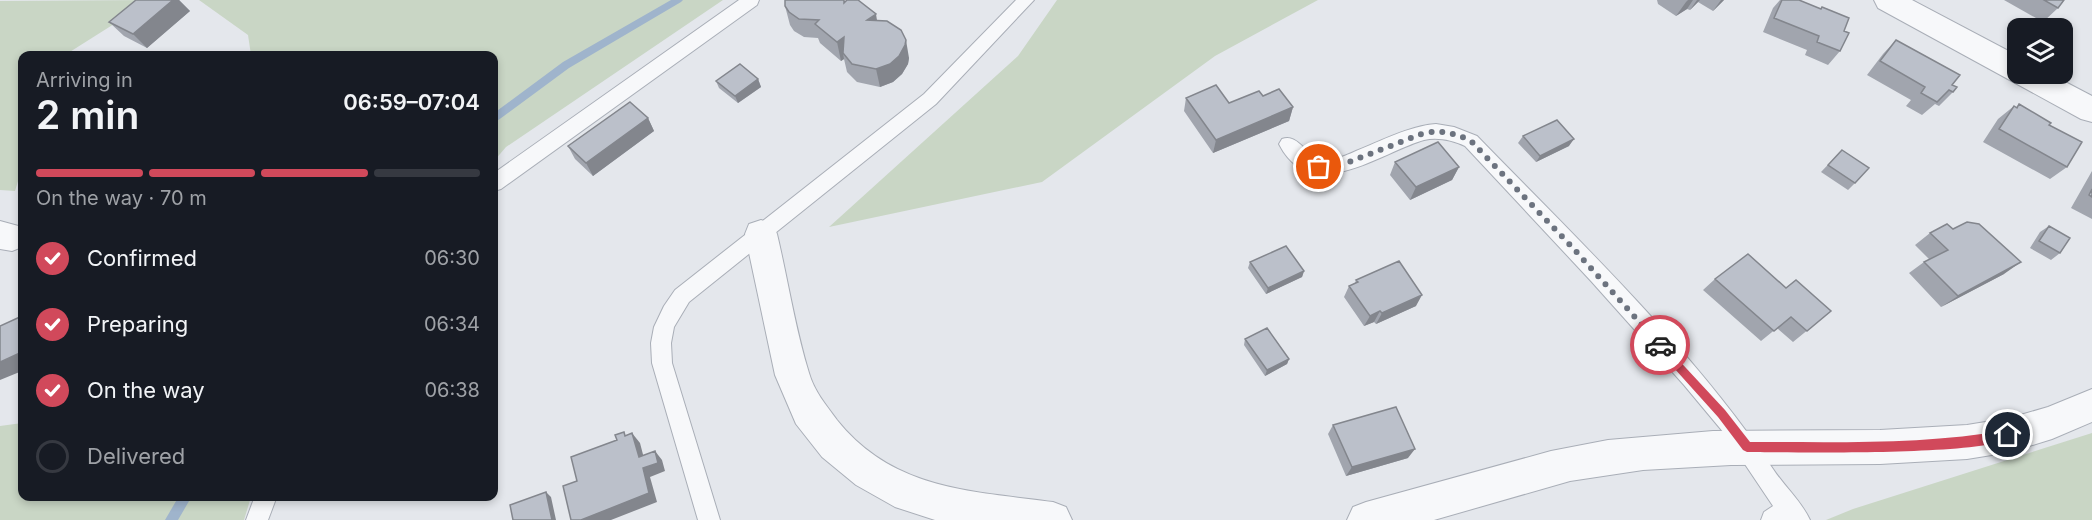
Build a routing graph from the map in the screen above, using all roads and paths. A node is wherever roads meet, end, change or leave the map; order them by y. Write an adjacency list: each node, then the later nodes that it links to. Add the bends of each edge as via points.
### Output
1 (751, 0): 8 (lane)
2 (1026, 0): 9 (lane, via 930,99)
3 (1888, 0): 4 (street)
4 (2007, 64)
5 (2043, 84): 6 (street)
6 (2092, 110)
7 (1288, 144): 11 (lane, via 1303,160 1319,167 1336,167 1437,130 1471,141 1580,255)
8 (498, 180)
9 (760, 234): 15 (lane, via 682,296 668,315 660,341 662,363); 16 (street, via 792,375 809,412 835,445 869,473 908,494 952,507)
10 (2092, 405): 11 (street, via 2027,432 1972,442 1891,447)
11 (1747, 447): 13 (lane); 17 (street, via 1608,457 1532,472)
12 (264, 501): 14 (lane)
13 (1786, 516)
14 (257, 520)
15 (710, 520)
16 (1053, 520)
17 (1366, 520)

